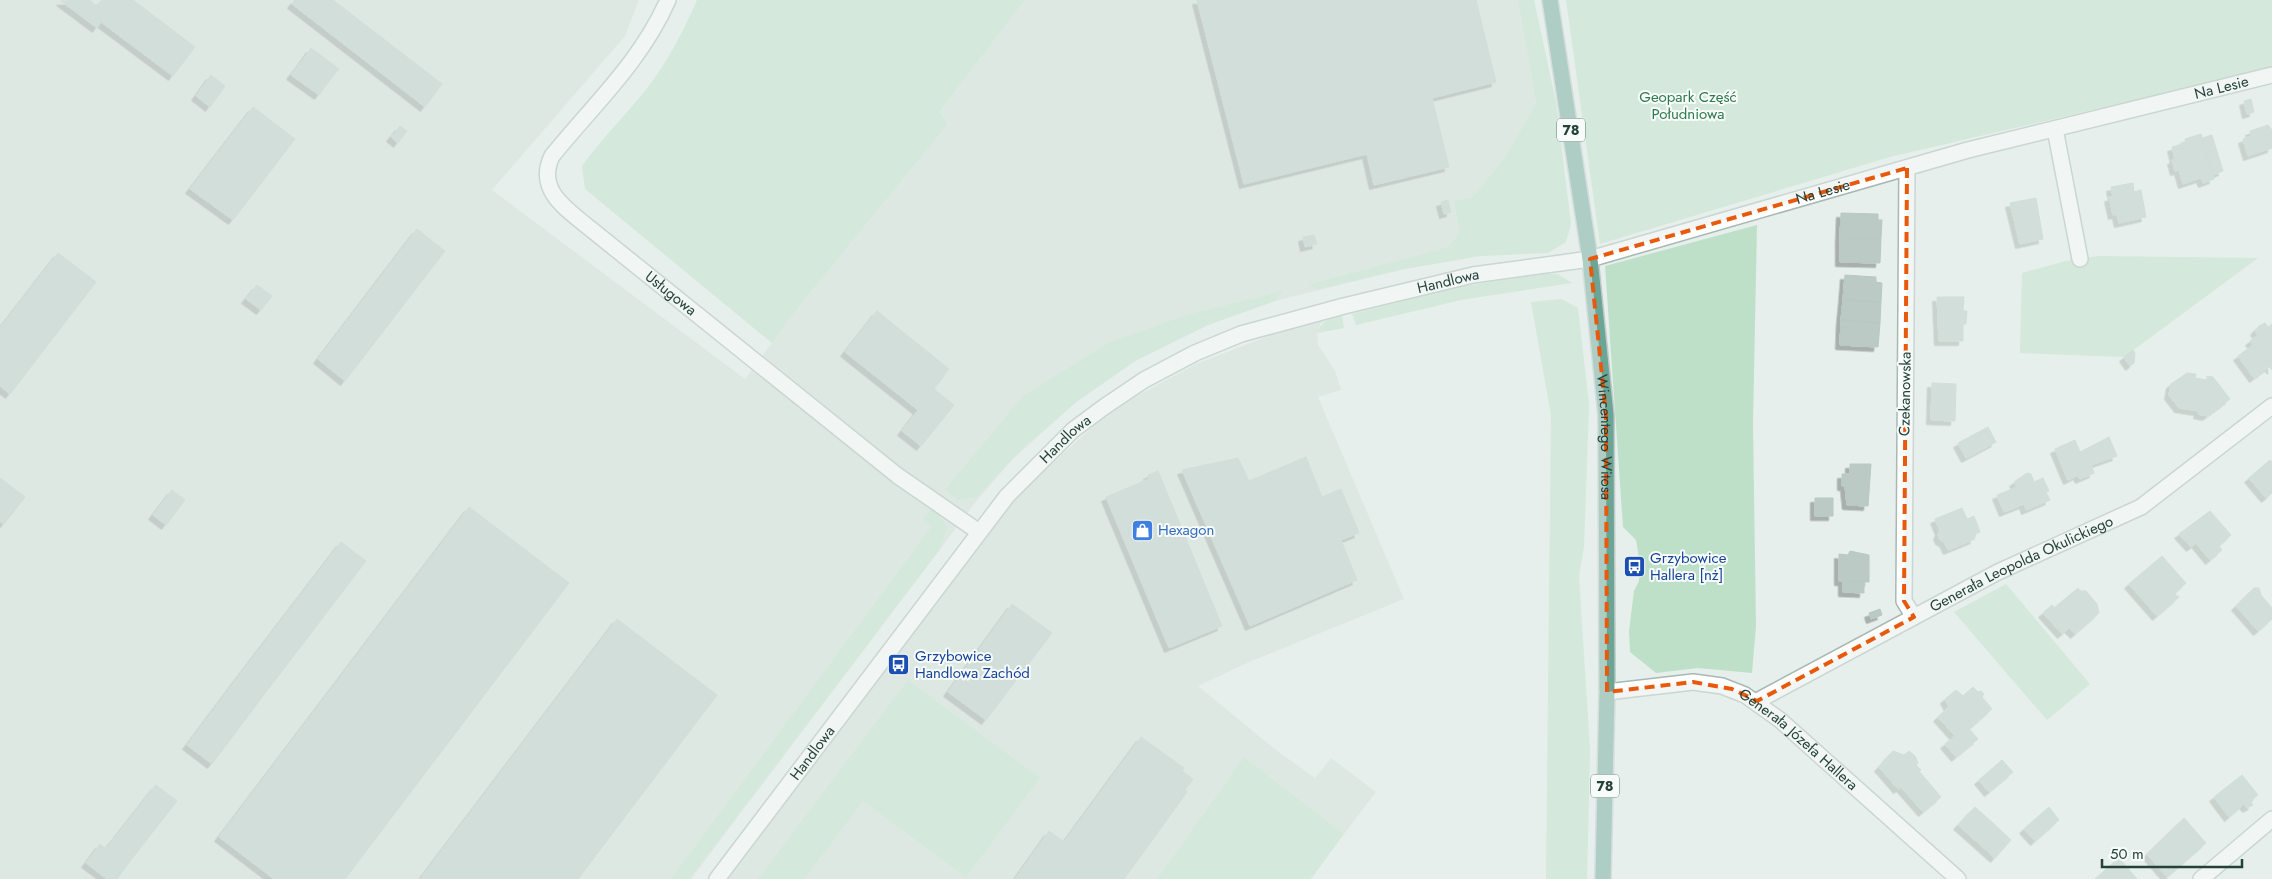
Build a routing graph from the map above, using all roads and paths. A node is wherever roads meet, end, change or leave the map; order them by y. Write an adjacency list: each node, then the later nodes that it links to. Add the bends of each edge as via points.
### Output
1 (668, 0): 9 (street, Usługowa, via 622,76 552,156 547,172 551,192 587,226 898,476)
2 (1550, 0): 6 (main road, Wincentego Witosa / 78)
3 (2272, 75): 4 (street, Na Lesie)
4 (2055, 129): 5 (street, Na Lesie); 7 (street)
5 (1908, 168): 6 (street, Na Lesie); 10 (street, Czekanowska, via 1904,601)
6 (1590, 259): 9 (street, Handlowa, via 1518,268 1436,284 1283,321 1195,353 1144,380 1073,430 1007,496); 11 (main road, Wincentego Witosa / 78, via 1607,425)
7 (2080, 259)
8 (2272, 406): 10 (street, Generała Leopolda Okulickiego, via 2141,507 2004,569)
9 (979, 532): 14 (street, Handlowa)
10 (1914, 617): 12 (street, Generała Leopolda Okulickiego)
11 (1607, 692): 12 (street, Generała Józefa Hallera, via 1693,682 1732,689); 15 (main road, Wincentego Witosa / 78)
12 (1757, 702): 16 (street, Generała Józefa Hallera)
13 (2272, 819): 17 (street)
14 (717, 879)
15 (1603, 879)
16 (1958, 879)
17 (2201, 879)

